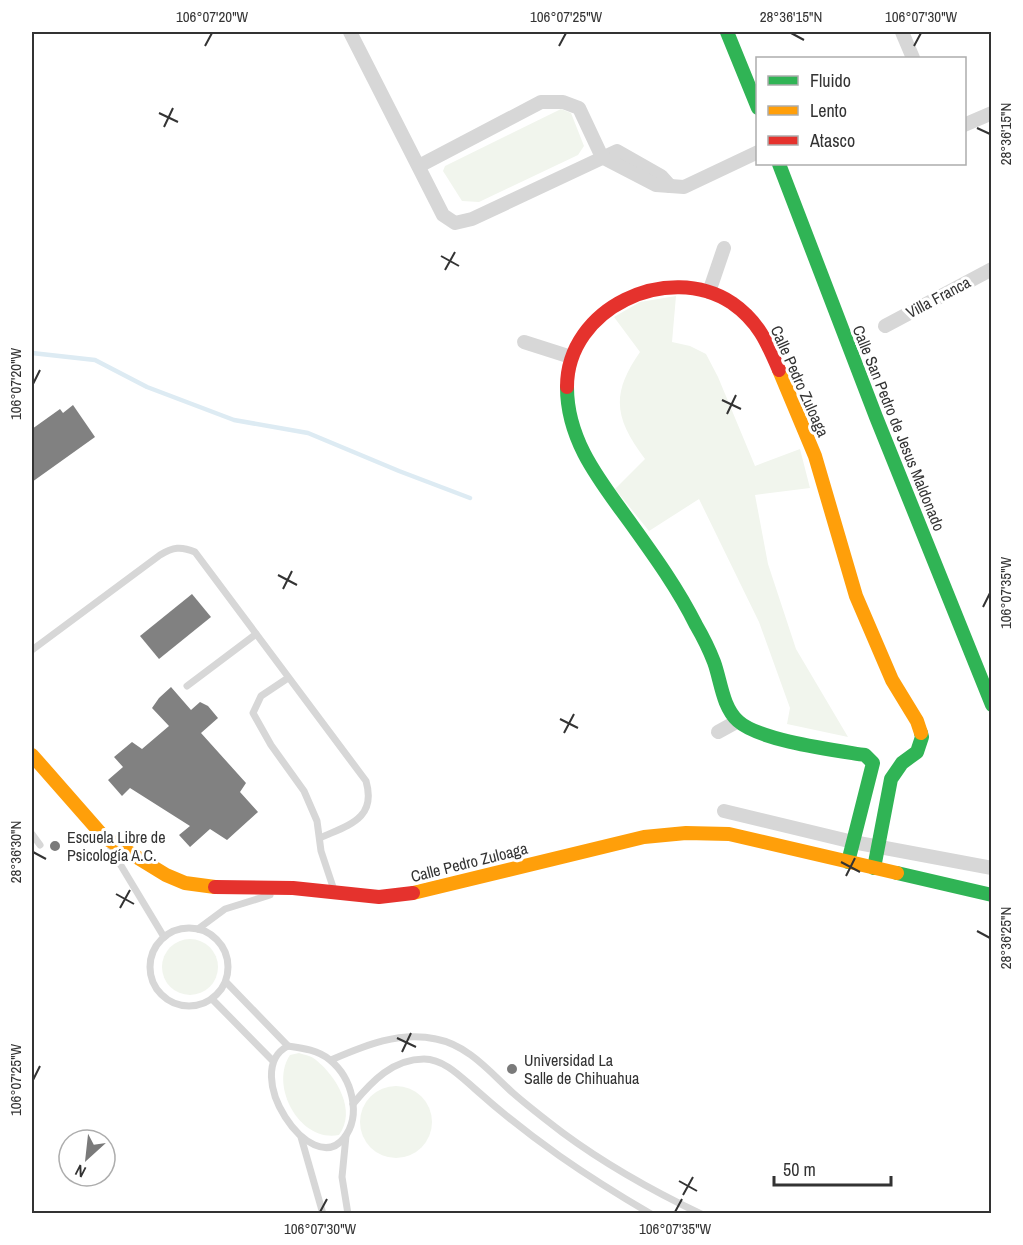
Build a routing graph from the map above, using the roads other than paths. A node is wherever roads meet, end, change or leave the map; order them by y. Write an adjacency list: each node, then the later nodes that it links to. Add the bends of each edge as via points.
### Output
1 (350, 32): 11 (street)
2 (727, 32): 5 (street)
3 (902, 32): 4 (street)
4 (912, 57)
5 (756, 103)
6 (992, 113): 7 (street)
7 (966, 124)
8 (756, 153): 9 (street, via 684,187 670,186 661,176 617,151)
9 (602, 157): 11 (street, via 472,219 455,223 443,215); 11 (street, via 579,108 563,102 541,102)
10 (779, 165): 22 (street, Calle San Pedro de Jesus Maldonado)
11 (419, 166)
12 (724, 248): 14 (street)
13 (992, 269): 15 (street, Villa Franca)
14 (709, 292): 17 (street, Calle Pedro Zuloaga, via 673,288 648,290 629,298 605,311 588,327); 32 (street, Calle Pedro Zuloaga, via 755,321 765,337 815,456 856,596 892,680 917,721 922,737 917,752 897,768 891,779)
15 (885, 326)
16 (524, 342): 17 (street)
17 (571, 357): 23 (street, Calle Pedro Zuloaga, via 571,426 582,450 688,610)
18 (256, 634): 19 (lane, via 204,562 195,552 180,547 170,548); 20 (lane); 21 (lane)
19 (32, 650)
20 (288, 678): 29 (lane, via 261,696 253,713 304,791); 29 (lane, via 366,781 370,795 362,816)
21 (186, 686)
22 (992, 705)
23 (738, 721): 24 (street); 30 (street, via 760,732 865,755 872,760)
24 (718, 732)
25 (32, 754): 28 (street, Calle Pedro Zuloaga)
26 (724, 811): 30 (street)
27 (32, 834): 31 (lane)
28 (104, 837): 36 (street, Calle Pedro Zuloaga, via 185,883); 40 (lane, Calle Pedro Zuloaga)
29 (320, 838): 37 (lane)
30 (853, 842): 32 (street); 33 (street)
31 (40, 845)
32 (879, 846): 34 (street, Calle Pedro Zuloaga); 35 (street)
33 (848, 862): 34 (street, Calle Pedro Zuloaga); 37 (street, Calle Pedro Zuloaga, via 729,834 674,832 405,895 379,897)
34 (874, 868): 38 (street, Calle Pedro Zuloaga)
35 (992, 868)
36 (293, 888): 37 (street, Calle Pedro Zuloaga); 39 (lane, via 225,909)
37 (335, 892)
38 (992, 895)
39 (198, 929): 40 (lane, via 180,929); 41 (lane, via 209,933 224,949 228,960)
40 (164, 937): 42 (lane, via 153,953 150,973 162,996 187,1006)
41 (226, 982): 42 (lane); 43 (lane)
42 (212, 999): 44 (lane)
43 (288, 1046): 44 (lane, via 278,1050); 45 (lane)
44 (272, 1060): 48 (lane, via 279,1105)
45 (331, 1060): 46 (lane, via 351,1090); 52 (lane, via 373,1043 399,1038 420,1036 454,1044 580,1144 631,1177)
46 (353, 1104): 47 (lane, via 353,1121); 51 (lane, via 371,1083 403,1062 426,1059 440,1063 556,1155)
47 (346, 1136): 48 (lane, via 339,1144 322,1148); 50 (lane, via 342,1177)
48 (301, 1137): 49 (lane)
49 (323, 1214)
50 (348, 1214)
51 (651, 1214)
52 (701, 1214)

